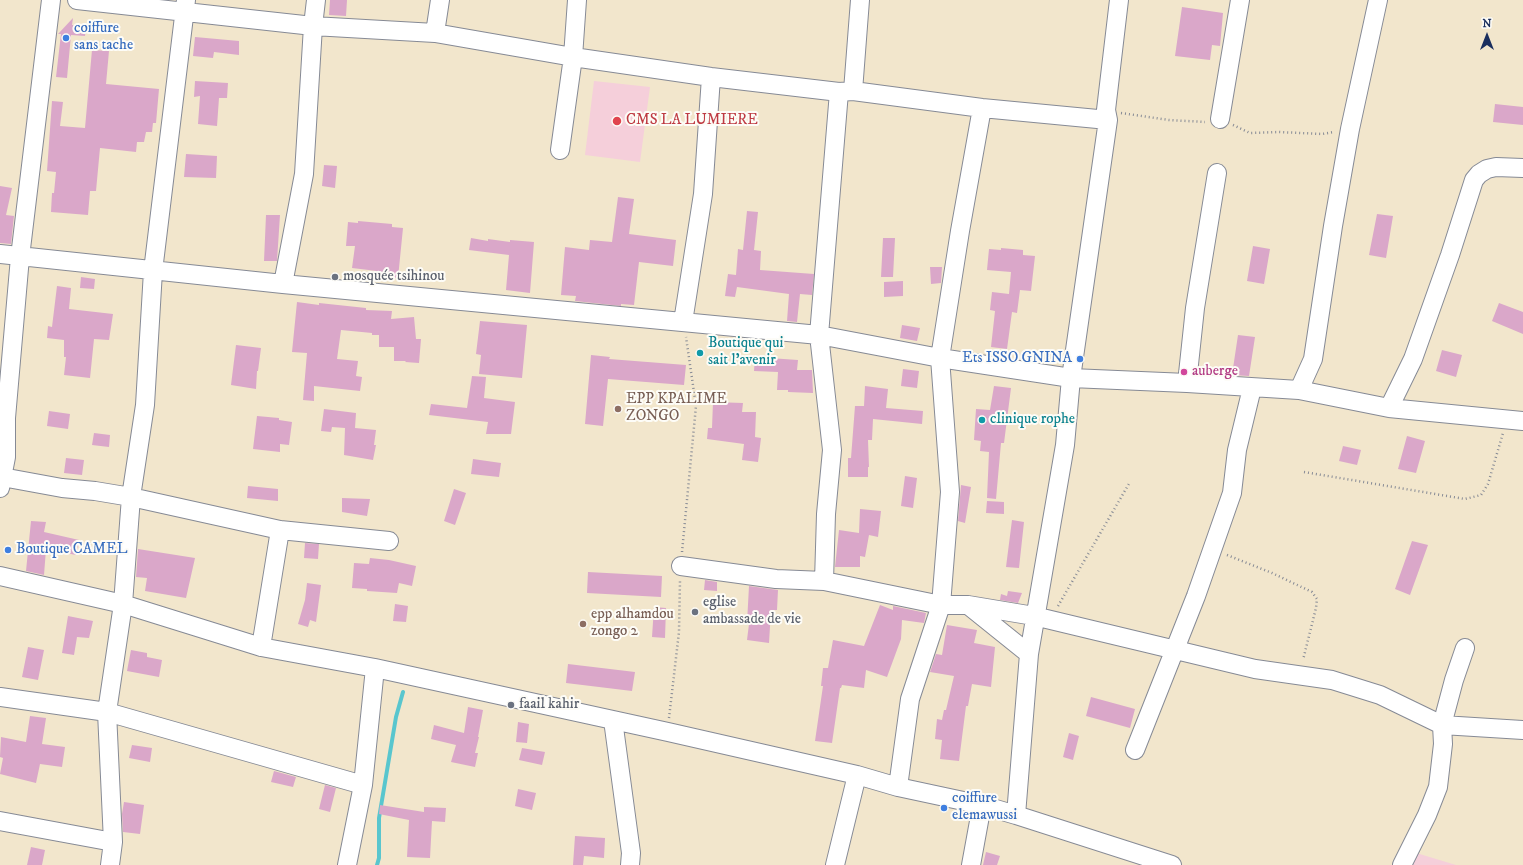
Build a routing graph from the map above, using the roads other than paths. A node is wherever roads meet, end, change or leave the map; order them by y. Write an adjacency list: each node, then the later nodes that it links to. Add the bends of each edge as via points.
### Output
1 (51, 0): 23 (street)
2 (77, 0): 10 (street)
3 (316, 0): 11 (street)
4 (440, 0): 12 (street)
5 (578, 0): 13 (street)
6 (860, 0): 15 (street)
7 (1119, 0): 18 (street, via 1106,110)
8 (1240, 0): 17 (street)
9 (1378, 0): 32 (street, via 1350,129 1313,359)
10 (186, 6): 11 (street); 24 (street)
11 (313, 26): 12 (street); 25 (street, via 304,174)
12 (435, 33): 13 (street)
13 (573, 57): 14 (street); 19 (street)
14 (711, 77): 15 (street); 26 (street, via 703,194)
15 (846, 91): 16 (street); 27 (street)
16 (982, 108): 18 (street); 28 (street)
17 (1220, 119)
18 (1108, 120): 29 (street)
19 (560, 150)
20 (1523, 168): 33 (street, via 1487,169 1474,180 1413,359)
21 (1217, 173): 30 (street, via 1195,308)
22 (0, 254): 23 (street)
23 (20, 257): 24 (street); 35 (street, via 6,418 6,458)
24 (153, 271): 25 (street); 36 (street, via 145,405)
25 (282, 284): 26 (street)
26 (684, 322): 27 (street)
27 (819, 335): 28 (street); 41 (street, via 832,450 826,514)
28 (940, 358): 29 (street); 43 (street, via 950,492)
29 (1071, 378): 30 (street); 45 (street, via 1065,445)
30 (1187, 383): 31 (street)
31 (1252, 388): 32 (street); 48 (street, via 1237,450 1232,493)
32 (1299, 390): 33 (street)
33 (1388, 408): 34 (street)
34 (1515, 420)
35 (1, 483): 36 (street, via 95,491)
36 (131, 497): 37 (street); 42 (street)
37 (280, 530): 38 (street); 46 (street)
38 (389, 541)
39 (681, 566): 41 (street, via 776,579)
40 (0, 576): 42 (street)
41 (824, 582): 43 (street)
42 (123, 604): 46 (street); 52 (street)
43 (941, 605): 44 (street); 59 (street, via 910,699)
44 (968, 605): 45 (street); 49 (street)
45 (1042, 618): 48 (street); 49 (street)
46 (261, 647): 50 (street)
47 (1465, 648): 54 (street)
48 (1175, 650): 54 (street, via 1255,669 1332,680 1380,695); 56 (street)
49 (1029, 654): 61 (street)
50 (375, 668): 53 (street); 58 (street)
51 (0, 697): 52 (street)
52 (107, 712): 58 (street); 63 (street)
53 (614, 720): 57 (street); 66 (street, via 631,853)
54 (1442, 725): 55 (street); 70 (street, via 1443,744 1438,787)
55 (1523, 730)
56 (1135, 750)
57 (857, 775): 59 (street); 67 (street)
58 (363, 785): 65 (street)
59 (898, 787): 60 (street)
60 (982, 805): 61 (street); 68 (street)
61 (1016, 814): 69 (street)
62 (0, 821): 63 (street)
63 (113, 842): 64 (street)
64 (110, 865)
65 (347, 865)
66 (630, 865)
67 (835, 865)
68 (971, 865)
69 (1172, 865)
70 (1402, 865)

